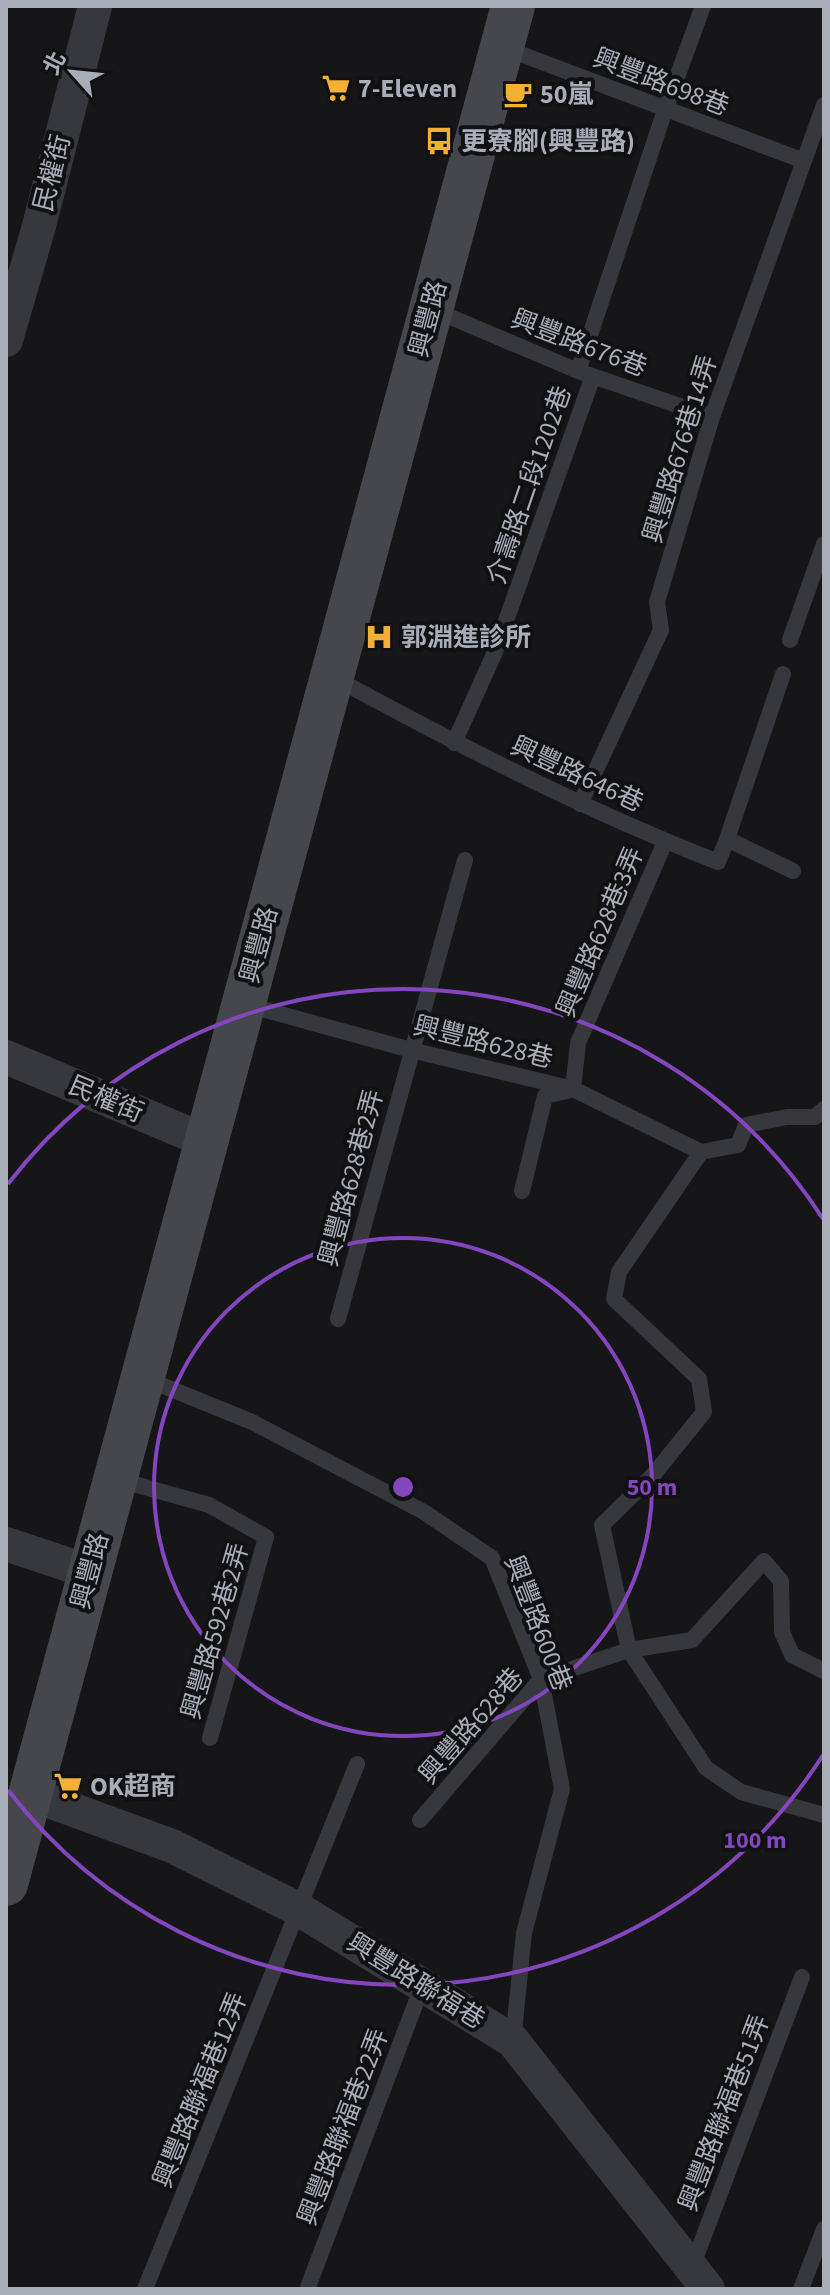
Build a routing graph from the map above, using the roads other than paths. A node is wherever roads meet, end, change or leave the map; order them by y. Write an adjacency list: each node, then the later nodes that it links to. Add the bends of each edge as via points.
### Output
1 (95, 6): 8 (street, 民權街)
2 (703, 6): 5 (lane, 介壽路二段1202巷)
3 (507, 26): 5 (lane, 興豐路698巷); 7 (main road, 興豐路)
4 (824, 105): 6 (lane, 興豐路676巷14弄)
5 (665, 110): 6 (lane, 興豐路698巷); 9 (lane, 介壽路二段1202巷)
6 (804, 161): 10 (lane, 興豐路676巷14弄)
7 (431, 309): 9 (lane, 興豐路676巷); 14 (main road, 興豐路)
8 (6, 340)
9 (586, 374): 10 (lane, 興豐路676巷); 15 (lane, 介壽路二段1202巷, via 495,652)
10 (712, 417): 16 (lane, 興豐路676巷14弄, via 657,602 661,630)
11 (824, 544): 12 (lane)
12 (790, 640)
13 (783, 674): 17 (lane)
14 (331, 676): 15 (lane, 興豐路646巷); 21 (main road, 興豐路)
15 (454, 743): 16 (lane, 興豐路646巷)
16 (580, 804): 18 (lane, 興豐路646巷)
17 (727, 839): 18 (lane, 興豐路646巷, via 718,862); 20 (lane)
18 (665, 842): 24 (lane, 興豐路628巷3弄, via 578,1043)
19 (465, 860): 22 (lane, 興豐路628巷2弄)
20 (793, 871)
21 (243, 1004): 22 (lane, 興豐路628巷); 26 (main road, 興豐路)
22 (411, 1050): 24 (lane, 興豐路628巷); 29 (lane, 興豐路628巷2弄)
23 (6, 1057): 26 (street, 民權街)
24 (573, 1089): 27 (lane, 興豐路628巷); 28 (lane, via 545,1096)
25 (824, 1109): 27 (lane, via 815,1117 746,1125 738,1145)
26 (206, 1141): 30 (main road, 興豐路)
27 (701, 1152): 34 (lane, via 619,1272 614,1299 699,1379 704,1412 654,1474 602,1525)
28 (522, 1191)
29 (338, 1319)
30 (142, 1377): 31 (main road, 興豐路); 36 (lane, 興豐路600巷, via 265,1429 424,1512 492,1558)
31 (115, 1479): 33 (main road, 興豐路); 37 (lane, 興豐路592巷2弄, via 209,1505 266,1537)
32 (6, 1544): 33 (street)
33 (90, 1572): 39 (main road, 興豐路)
34 (629, 1650): 35 (lane, 興豐路628巷, via 692,1640 764,1561 781,1581 782,1632 792,1655); 36 (lane, 興豐路628巷); 40 (lane, via 706,1768 741,1792)
35 (824, 1671)
36 (541, 1679): 41 (lane, 興豐路628巷); 46 (lane, 興豐路600巷, via 562,1789 524,1933)
37 (210, 1738)
38 (357, 1764): 43 (lane, 興豐路聯福巷12弄)
39 (30, 1794): 42 (main road, 興豐路); 43 (street, 興豐路聯福巷, via 172,1846)
40 (824, 1815)
41 (420, 1820)
42 (7, 1876)
43 (300, 1910): 45 (street, 興豐路聯福巷); 50 (lane, 興豐路聯福巷12弄)
44 (802, 1977): 48 (lane, 興豐路聯福巷51弄)
45 (423, 1984): 46 (street, 興豐路聯福巷); 49 (lane, 興豐路聯福巷22弄)
46 (513, 2041): 48 (street, 興豐路聯福巷)
47 (824, 2229): 51 (lane)
48 (700, 2278)
49 (308, 2287)
50 (145, 2289)
51 (801, 2289)

